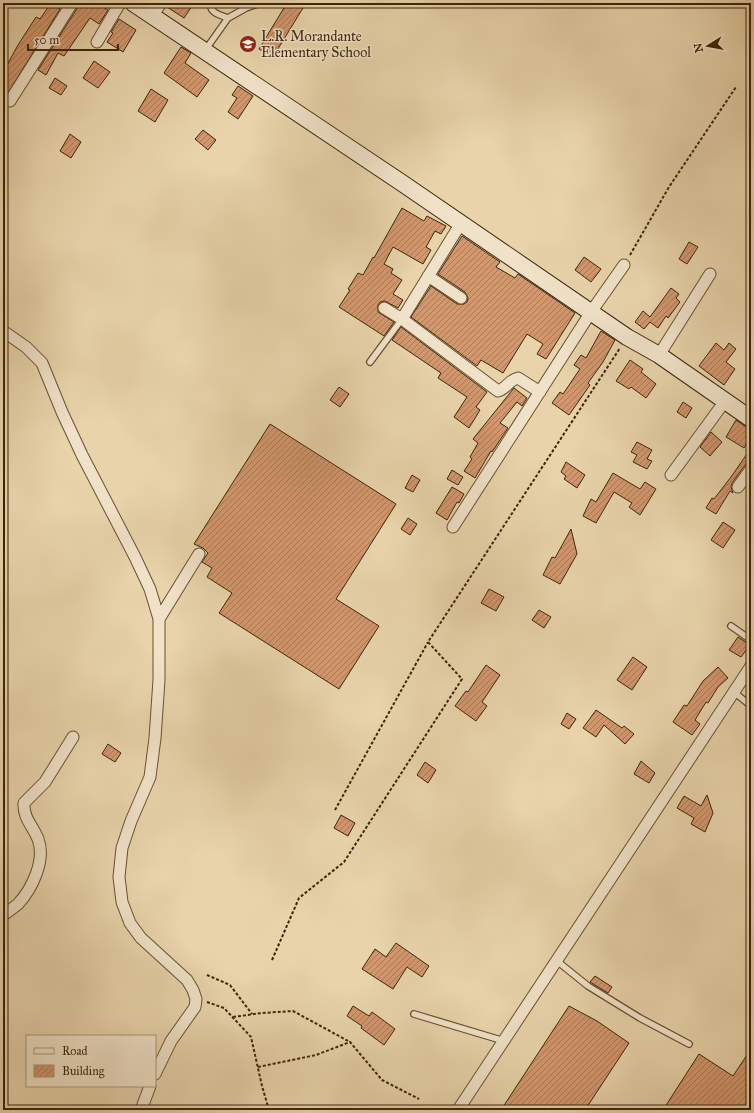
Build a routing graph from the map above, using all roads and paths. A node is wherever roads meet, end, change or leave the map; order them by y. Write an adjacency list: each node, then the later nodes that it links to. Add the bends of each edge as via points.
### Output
1 (72, 3): 11 (street)
2 (120, 3): 8 (street)
3 (133, 3): 6 (street)
4 (211, 3): 7 (lane, via 212,11)
5 (260, 3): 7 (lane)
6 (157, 10): 9 (street)
7 (228, 18): 9 (lane)
8 (97, 42)
9 (205, 51): 12 (street)
10 (736, 87): 13 (path, via 669,187)
11 (10, 101)
12 (461, 223): 15 (street); 18 (street)
13 (624, 265): 18 (street)
14 (710, 274): 22 (street)
15 (428, 276): 16 (street); 19 (street)
16 (461, 298)
17 (384, 308): 19 (street)
18 (591, 312): 21 (street); 24 (street)
19 (402, 319): 23 (lane); 24 (street, via 498,390 518,378)
20 (3, 331): 32 (street, via 26,347 42,363 82,455 150,589)
21 (627, 337): 22 (street); 35 (path)
22 (659, 355): 25 (street)
23 (370, 362)
24 (540, 392): 30 (street)
25 (725, 401): 26 (street); 28 (street)
26 (751, 419)
27 (751, 469): 29 (street)
28 (671, 475)
29 (738, 487)
30 (453, 527)
31 (200, 554): 32 (street)
32 (159, 619): 45 (street, via 159,680 150,777 122,848 119,877 122,902 130,923 141,938 187,980)
33 (731, 626): 34 (lane)
34 (751, 640)
35 (428, 642): 40 (path); 42 (path, via 462,679 344,862 299,898)
36 (751, 666): 37 (street)
37 (734, 692): 38 (lane); 43 (street)
38 (751, 706)
39 (73, 737): 41 (street, via 46,782 24,803 24,815 37,838 41,855 34,880 18,903)
40 (335, 810)
41 (3, 915)
42 (272, 960)
43 (556, 961): 49 (street); 51 (lane, via 588,986)
44 (207, 975): 46 (path, via 230,985)
45 (196, 999): 48 (path, via 224,1008); 53 (street, via 194,1007 171,1041)
46 (252, 1014): 48 (path); 50 (path, via 293,1011)
47 (414, 1014): 49 (lane)
48 (233, 1017): 52 (path, via 251,1037)
49 (504, 1041): 59 (street)
50 (350, 1042): 52 (path, via 316,1055); 55 (path, via 382,1080)
51 (689, 1044)
52 (258, 1067): 56 (path)
53 (156, 1072)
54 (150, 1087): 57 (street)
55 (419, 1099)
56 (269, 1109): 58 (path)
57 (141, 1110)
58 (274, 1110)
59 (458, 1110)

